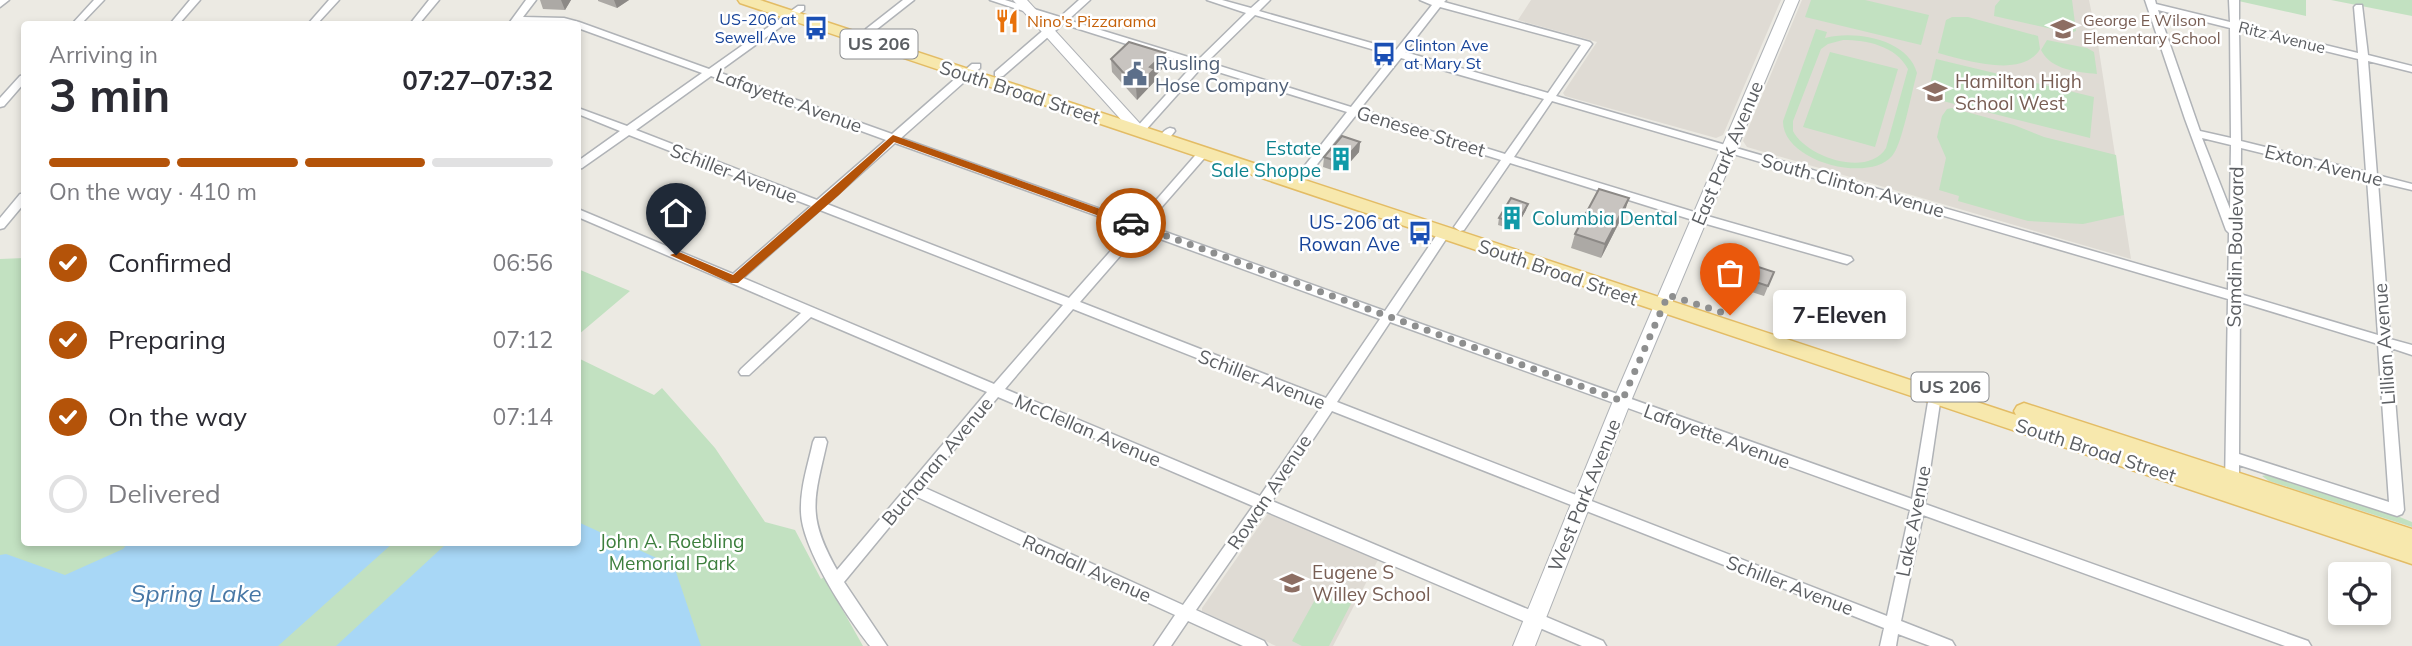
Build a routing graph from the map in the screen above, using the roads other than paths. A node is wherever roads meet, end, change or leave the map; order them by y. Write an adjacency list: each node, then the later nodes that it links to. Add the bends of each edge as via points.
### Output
1 (99, 0): 22 (street)
2 (195, 0): 23 (street)
3 (334, 0): 24 (street)
4 (434, 0): 25 (street)
5 (531, 0): 26 (street)
6 (745, 0): 20 (main road, South Broad Street / US 206)
7 (776, 0): 20 (main road, South Broad Street / US 206)
8 (909, 0): 30 (street)
9 (995, 0): 18 (street, Genesee Street)
10 (1086, 0): 27 (street)
11 (1212, 0): 21 (street, South Clinton Avenue)
12 (1265, 0): 21 (street)
13 (1425, 0): 16 (street)
14 (1792, 0): 52 (street, East Park Avenue)
15 (2234, 0): 29 (street, Samdin Boulevard)
16 (1439, 2): 32 (street); 41 (street, Rowan Avenue, via 1587,44)
17 (2151, 3): 29 (street, Ritz Avenue); 48 (street)
18 (1025, 5): 27 (street, Genesee Street); 31 (street)
19 (2359, 7): 33 (street, Lillian Avenue)
20 (796, 12): 30 (main road, South Broad Street / US 206); 36 (main road, South Broad Street / US 206); 37 (street)
21 (1254, 12): 32 (street, South Clinton Avenue); 34 (street)
22 (79, 21)
23 (177, 21)
24 (315, 21)
25 (416, 21)
26 (516, 21)
27 (1061, 21): 31 (street); 34 (street, Genesee Street)
28 (581, 26): 37 (street, Lafayette Avenue)
29 (2234, 26): 33 (street, Ritz Avenue); 51 (street, Samdin Boulevard)
30 (869, 31): 36 (main road, South Broad Street / US 206)
31 (1049, 32): 38 (street); 45 (street)
32 (1398, 54): 41 (street, South Clinton Avenue); 43 (street)
33 (2363, 57): 35 (street, Ritz Avenue); 57 (street, Lillian Avenue)
34 (1200, 63): 43 (street, Genesee Street); 46 (street)
35 (2412, 69)
36 (972, 70): 38 (main road, South Broad Street / US 206); 46 (main road, South Broad Street / US 206); 50 (street)
37 (709, 71): 47 (street); 50 (street, Lafayette Avenue)
38 (999, 74): 45 (main road, South Broad Street / US 206)
39 (19, 90): 40 (street); 42 (street)
40 (0, 91)
41 (1550, 97): 52 (street, South Clinton Avenue); 54 (street, Rowan Avenue)
42 (0, 104)
43 (1353, 110): 54 (street, Genesee Street); 56 (street)
44 (581, 112): 47 (street, Schiller Avenue)
45 (1127, 116): 46 (main road, South Broad Street / US 206)
46 (1142, 127): 49 (main road, South Broad Street / US 206)
47 (628, 130): 55 (street); 60 (street, Schiller Avenue)
48 (2196, 134): 51 (street, Exton Avenue); 66 (street)
49 (1167, 135): 53 (main road, South Broad Street / US 206); 56 (main road, South Broad Street / US 206)
50 (893, 138): 60 (street); 64 (street, Lafayette Avenue)
51 (2236, 143): 57 (street, Exton Avenue); 66 (street, Samdin Boulevard)
52 (1728, 149): 62 (street, East Park Avenue); 69 (street, South Clinton Avenue)
53 (1204, 152): 64 (street, Buchanan Avenue); 65 (main road, South Broad Street / US 206)
54 (1509, 158): 62 (street, Genesee Street); 65 (street, Rowan Avenue)
55 (581, 164)
56 (1303, 175): 65 (main road, South Broad Street / US 206)
57 (2372, 177): 58 (street, Exton Avenue); 74 (street, Lillian Avenue)
58 (2412, 187)
59 (21, 201): 63 (street)
60 (820, 206): 68 (street); 71 (street, Schiller Avenue)
61 (581, 214): 68 (street, McClellan Avenue)
62 (1700, 218): 67 (street, Genesee Street); 70 (street, East Park Avenue)
63 (0, 225)
64 (1138, 226): 71 (street, Buchanan Avenue); 73 (street, Lafayette Avenue)
65 (1452, 230): 70 (main road, South Broad Street / US 206); 73 (street, Rowan Avenue)
66 (2235, 237): 69 (street, Samdin Boulevard)
67 (1847, 260)
68 (734, 280): 72 (street, McClellan Avenue)
69 (2234, 296): 74 (street, South Clinton Avenue); 82 (street, Samdin Boulevard)
70 (1666, 301): 78 (main road, South Broad Street / US 206); 79 (street, West Park Avenue); 83 (main road, South Broad Street / US 206)
71 (1071, 304): 77 (street, Buchanan Avenue); 80 (street, Schiller Avenue)
72 (809, 312): 76 (street); 77 (street, McClellan Avenue)
73 (1389, 318): 79 (street, Lafayette Avenue); 80 (street, Rowan Avenue)
74 (2384, 342): 75 (street, South Clinton Avenue); 82 (street, Lillian Avenue, via 2397,509)
75 (2412, 350)
76 (745, 372)
77 (995, 391): 84 (street, Buchanan Avenue); 85 (street, McClellan Avenue)
78 (1935, 396): 83 (main road, South Broad Street / US 206); 87 (street, Lake Avenue)
79 (1622, 401): 86 (street, West Park Avenue); 87 (street, Lafayette Avenue)
80 (1327, 405): 85 (street, Rowan Avenue); 86 (street, Schiller Avenue)
81 (820, 442): 90 (street, via 808,517)
82 (2232, 457): 83 (street, Samdin Boulevard)
83 (2232, 488): 88 (main road, South Broad Street / US 206); 89 (main road, South Broad Street / US 206)
84 (915, 490): 90 (street, Buchanan Avenue); 91 (street, Randall Avenue)
85 (1263, 502): 91 (street, Rowan Avenue); 92 (street, McClellan Avenue)
86 (1581, 504): 92 (street, West Park Avenue); 93 (street, Schiller Avenue)
87 (1918, 508): 93 (street, Lake Avenue); 101 (street, Lafayette Avenue)
88 (2412, 538)
89 (2412, 555)
90 (837, 580): 94 (street, via 848,604)
91 (1185, 613): 95 (street, Rowan Avenue); 96 (street, Randall Avenue)
92 (1535, 619): 97 (street, West Park Avenue); 98 (street, McClellan Avenue)
93 (1892, 624): 99 (street, Lake Avenue); 100 (street, Schiller Avenue)
94 (879, 646)
95 (1162, 646)
96 (1259, 646)
97 (1524, 646)
98 (1598, 646)
99 (1888, 646)
100 (1947, 646)
101 (2304, 646)

